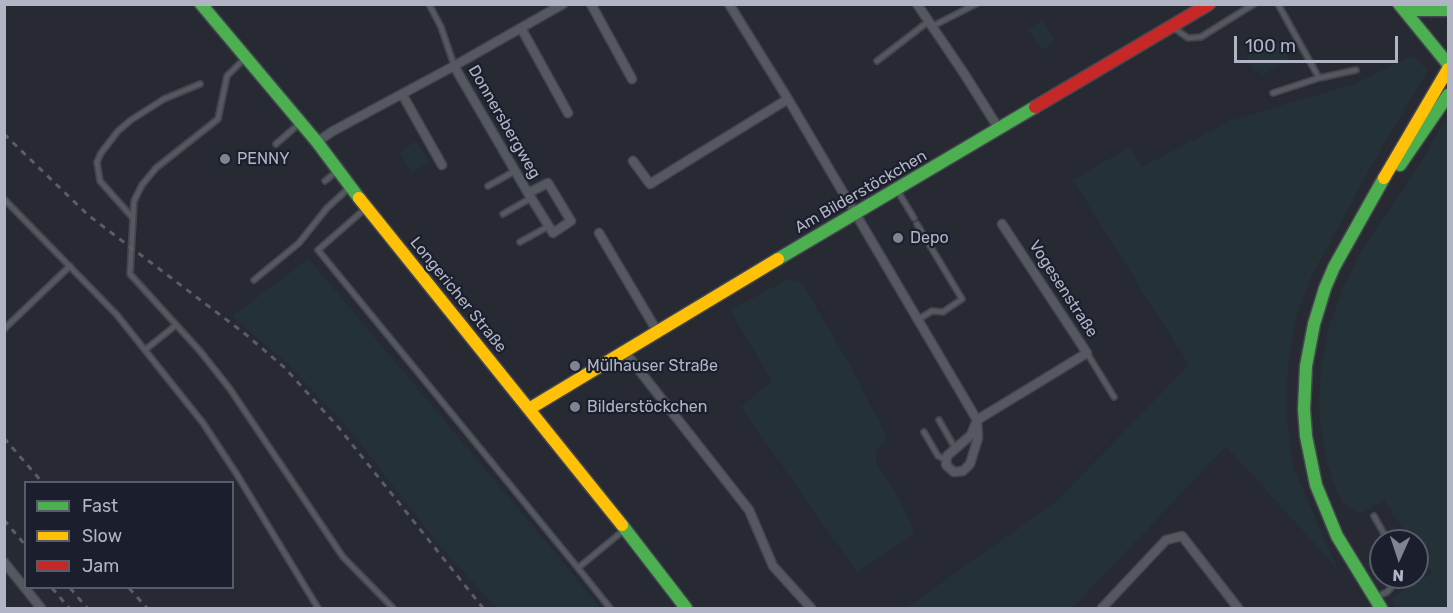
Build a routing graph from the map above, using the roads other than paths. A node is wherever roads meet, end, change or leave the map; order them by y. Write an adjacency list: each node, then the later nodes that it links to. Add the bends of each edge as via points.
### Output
1 (201, 4): 18 (street, Longericher Straße)
2 (429, 4): 21 (lane)
3 (563, 4): 13 (street)
4 (591, 4): 25 (street)
5 (729, 4): 30 (street)
6 (917, 4): 15 (street)
7 (976, 4): 15 (lane)
8 (1254, 4): 16 (lane, via 1201,37 1188,38)
9 (1278, 4): 24 (lane)
10 (1399, 4): 20 (street)
11 (1405, 4): 14 (street, via 1414,10)
12 (1206, 5): 16 (street, Am Bilderstöckchen)
13 (553, 7): 17 (street)
14 (1449, 10)
15 (931, 24): 19 (lane); 33 (street)
16 (1172, 26): 33 (street, Am Bilderstöckchen)
17 (521, 27): 21 (street); 31 (street)
18 (246, 56): 32 (street, Longericher Straße); 50 (lane, via 227,76 218,119 156,168 141,186)
19 (877, 61)
20 (1449, 64)
21 (454, 66): 28 (street); 39 (street, Donnersbergweg)
22 (1449, 69): 46 (street)
23 (1356, 70): 24 (lane)
24 (1319, 78): 27 (lane)
25 (632, 79)
26 (200, 84): 50 (lane, via 164,99 131,120 101,153 97,162 100,181)
27 (1273, 93)
28 (402, 94): 34 (street); 37 (street)
29 (1449, 95): 46 (street)
30 (788, 99): 36 (street, via 650,184); 49 (street)
31 (568, 113)
32 (300, 123): 34 (street, Longericher Straße); 35 (lane)
33 (999, 129): 43 (street, Am Bilderstöckchen)
34 (317, 142): 38 (street, Longericher Straße)
35 (276, 144)
36 (633, 161)
37 (442, 165)
38 (337, 171): 40 (lane); 42 (street, Longericher Straße)
39 (515, 171): 41 (lane); 44 (street, Donnersbergweg)
40 (325, 181)
41 (488, 186)
42 (350, 188): 47 (street, Longericher Straße); 58 (lane, via 327,208 299,243)
43 (897, 190): 49 (street, Am Bilderstöckchen); 51 (lane)
44 (530, 196): 48 (lane); 54 (street, Donnersbergweg); 54 (street, Donnersbergweg, via 548,183 571,221 553,233)
45 (4, 199): 57 (lane)
46 (1369, 207): 81 (street, via 1325,288 1306,366 1304,409 1310,459 1324,507 1337,537)
47 (367, 208): 67 (street, Longericher Straße); 77 (lane, via 318,250)
48 (503, 214)
49 (856, 214): 59 (street); 62 (street, Am Bilderstöckchen)
50 (132, 217): 60 (lane, via 130,274)
51 (914, 218)
52 (917, 224): 59 (lane, via 962,299 943,312 932,311)
53 (1002, 224): 65 (street, Vogesenstraße)
54 (549, 226): 56 (lane)
55 (599, 233): 62 (street)
56 (520, 242)
57 (70, 266): 61 (lane); 63 (lane)
58 (255, 280)
59 (919, 319): 69 (street)
60 (176, 325): 63 (lane); 84 (lane, via 230,389 343,557)
61 (4, 329)
62 (657, 331): 64 (street, Am Bilderstöckchen)
63 (145, 350): 83 (lane, via 221,449)
64 (624, 351): 67 (street, Am Bilderstöckchen); 87 (street, via 749,510 773,566)
65 (1087, 353): 66 (lane); 69 (street, Vogesenstraße)
66 (1114, 397)
67 (530, 409): 74 (street, Longericher Straße)
68 (939, 420): 71 (lane)
69 (977, 420): 71 (street, Vogesenstraße, via 971,435); 72 (street, via 978,438 967,468 954,472 949,470)
70 (924, 432): 72 (lane, via 938,456)
71 (955, 448): 72 (street, Vogesenstraße)
72 (946, 460)
73 (1374, 516): 75 (lane)
74 (626, 529): 77 (lane); 86 (street, Longericher Straße)
75 (1381, 529)
76 (4, 562): 78 (street)
77 (578, 568): 85 (lane)
78 (24, 587)
79 (25, 589): 82 (street)
80 (1391, 589): 81 (lane)
81 (1377, 603)
82 (41, 609)
83 (318, 609)
84 (393, 609)
85 (610, 609)
86 (686, 609)
87 (811, 609)
88 (1102, 609): 89 (street, via 1166,540 1182,536)
89 (1238, 609)

